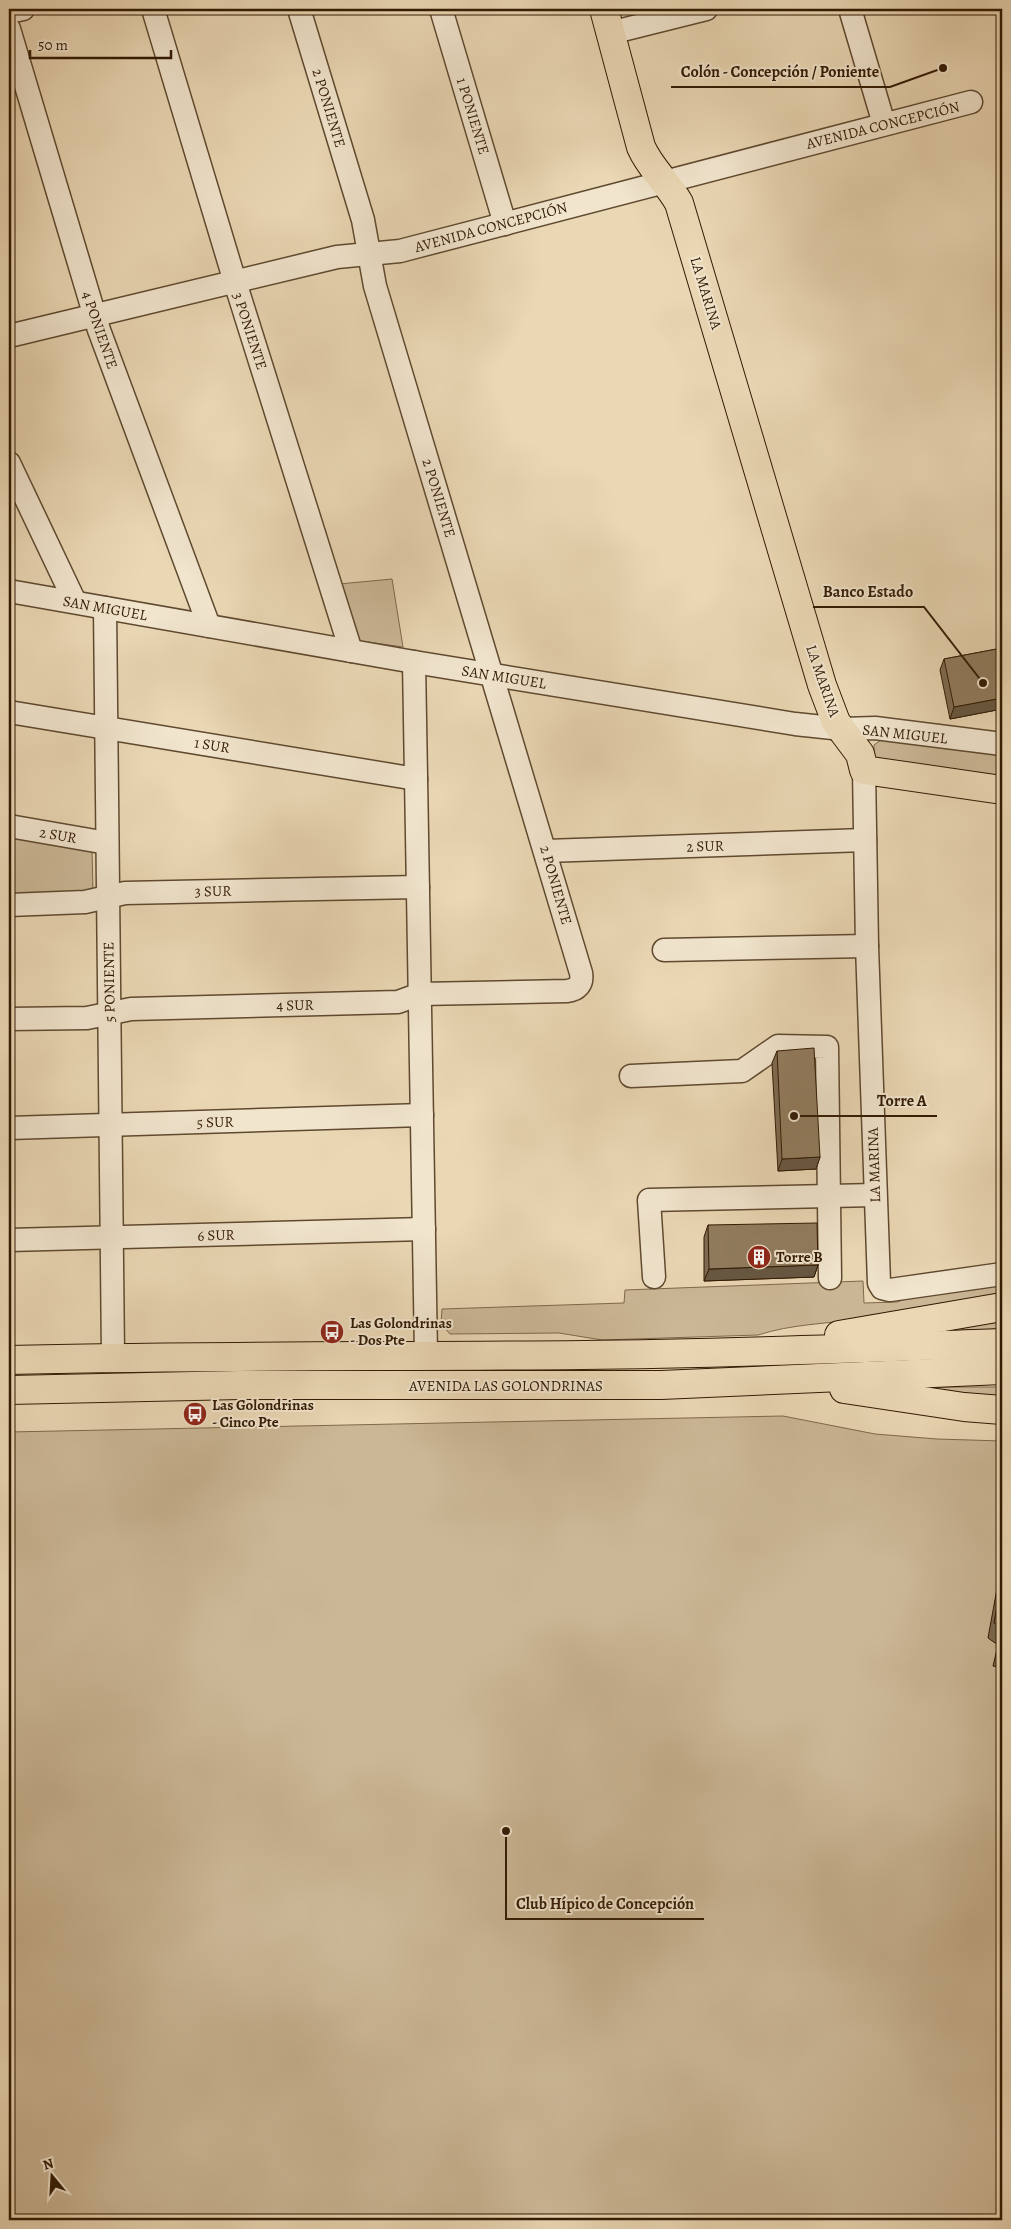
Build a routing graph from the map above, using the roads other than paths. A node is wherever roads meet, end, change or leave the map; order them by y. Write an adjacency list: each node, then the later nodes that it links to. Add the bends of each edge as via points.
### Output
1 (23, 9): 7 (street)
2 (154, 9): 15 (street, 3 PONIENTE)
3 (299, 9): 14 (street, 2 PONIENTE, via 363,220)
4 (441, 9): 13 (street, 1 PONIENTE)
5 (706, 9): 8 (street)
6 (850, 9): 11 (street)
7 (9, 12)
8 (607, 21): 12 (main road, LA MARINA, via 641,147)
9 (9, 29): 16 (street, 4 PONIENTE)
10 (971, 102): 11 (street, AVENIDA CONCEPCIÓN)
11 (884, 124): 12 (street, AVENIDA CONCEPCIÓN)
12 (664, 181): 13 (street, AVENIDA CONCEPCIÓN); 28 (main road, LA MARINA, via 679,203 822,685)
13 (505, 224): 14 (street, AVENIDA CONCEPCIÓN, via 400,251)
14 (369, 254): 15 (street, AVENIDA CONCEPCIÓN, via 337,257); 25 (street, 2 PONIENTE, via 378,296)
15 (235, 282): 16 (street, AVENIDA CONCEPCIÓN); 23 (street, 3 PONIENTE)
16 (94, 315): 17 (street, AVENIDA CONCEPCIÓN); 22 (street, 4 PONIENTE)
17 (9, 336)
18 (9, 463): 20 (street)
19 (9, 591): 20 (street, SAN MIGUEL)
20 (75, 602): 21 (street, SAN MIGUEL)
21 (105, 608): 22 (street, SAN MIGUEL); 27 (street, 5 PONIENTE)
22 (209, 626): 23 (street, SAN MIGUEL)
23 (351, 651): 24 (street, SAN MIGUEL)
24 (414, 662): 25 (street, SAN MIGUEL); 31 (street)
25 (493, 675): 28 (street, SAN MIGUEL); 36 (street, 2 PONIENTE)
26 (9, 712): 27 (street, 1 SUR)
27 (106, 728): 31 (street, 1 SUR); 35 (street, 5 PONIENTE)
28 (842, 729): 29 (street, SAN MIGUEL, via 875,728); 30 (main road, LA MARINA, via 857,748)
29 (1002, 744)
30 (864, 770): 32 (main road); 34 (street, LA MARINA)
31 (416, 779): 37 (street)
32 (1002, 790)
33 (9, 826): 35 (street, 2 SUR)
34 (865, 840): 36 (street, 2 SUR); 40 (street, LA MARINA)
35 (107, 843): 38 (street, 5 PONIENTE)
36 (546, 851): 42 (street, 2 PONIENTE, via 581,973)
37 (418, 887): 38 (street, 3 SUR, via 125,893); 43 (street)
38 (108, 896): 39 (street, 3 SUR, via 85,902); 44 (street, 5 PONIENTE)
39 (9, 905)
40 (867, 946): 41 (street); 51 (street, LA MARINA)
41 (664, 950)
42 (579, 986): 43 (street, 4 SUR, via 567,992)
43 (420, 994): 44 (street, 4 SUR, via 398,1002 131,1008); 47 (street)
44 (109, 1013): 45 (street, 4 SUR, via 88,1018); 48 (street, 5 PONIENTE)
45 (9, 1020)
46 (631, 1076): 50 (street, via 742,1071 778,1046 827,1046)
47 (422, 1115): 48 (street, 5 SUR); 52 (street)
48 (110, 1125): 49 (street, 5 SUR); 53 (street, 5 PONIENTE)
49 (9, 1128)
50 (829, 1195): 51 (street); 56 (street, via 648,1200); 57 (street)
51 (875, 1195): 55 (street, LA MARINA, via 878,1278 882,1288 890,1290)
52 (424, 1229): 53 (street, 6 SUR); 61 (street)
53 (111, 1238): 54 (street, 6 SUR); 63 (street, 5 PONIENTE)
54 (9, 1240)
55 (1002, 1274)
56 (654, 1277)
57 (830, 1278)
58 (1002, 1307): 60 (main road, via 861,1330)
59 (1002, 1343): 60 (main road, AVENIDA LAS GOLONDRINAS)
60 (755, 1352): 61 (main road, AVENIDA LAS GOLONDRINAS)
61 (426, 1354): 62 (main road, AVENIDA LAS GOLONDRINAS)
62 (269, 1355): 63 (main road, AVENIDA LAS GOLONDRINAS); 67 (street, via 248,1368)
63 (112, 1357): 64 (main road, AVENIDA LAS GOLONDRINAS); 68 (main road, via 103,1374)
64 (9, 1360)
65 (1002, 1370): 66 (main road, AVENIDA LAS GOLONDRINAS)
66 (796, 1380): 67 (main road, AVENIDA LAS GOLONDRINAS, via 651,1386); 70 (main road, via 909,1399)
67 (240, 1385): 68 (main road, AVENIDA LAS GOLONDRINAS)
68 (83, 1388): 69 (main road, AVENIDA LAS GOLONDRINAS)
69 (9, 1390)
70 (1002, 1410)

